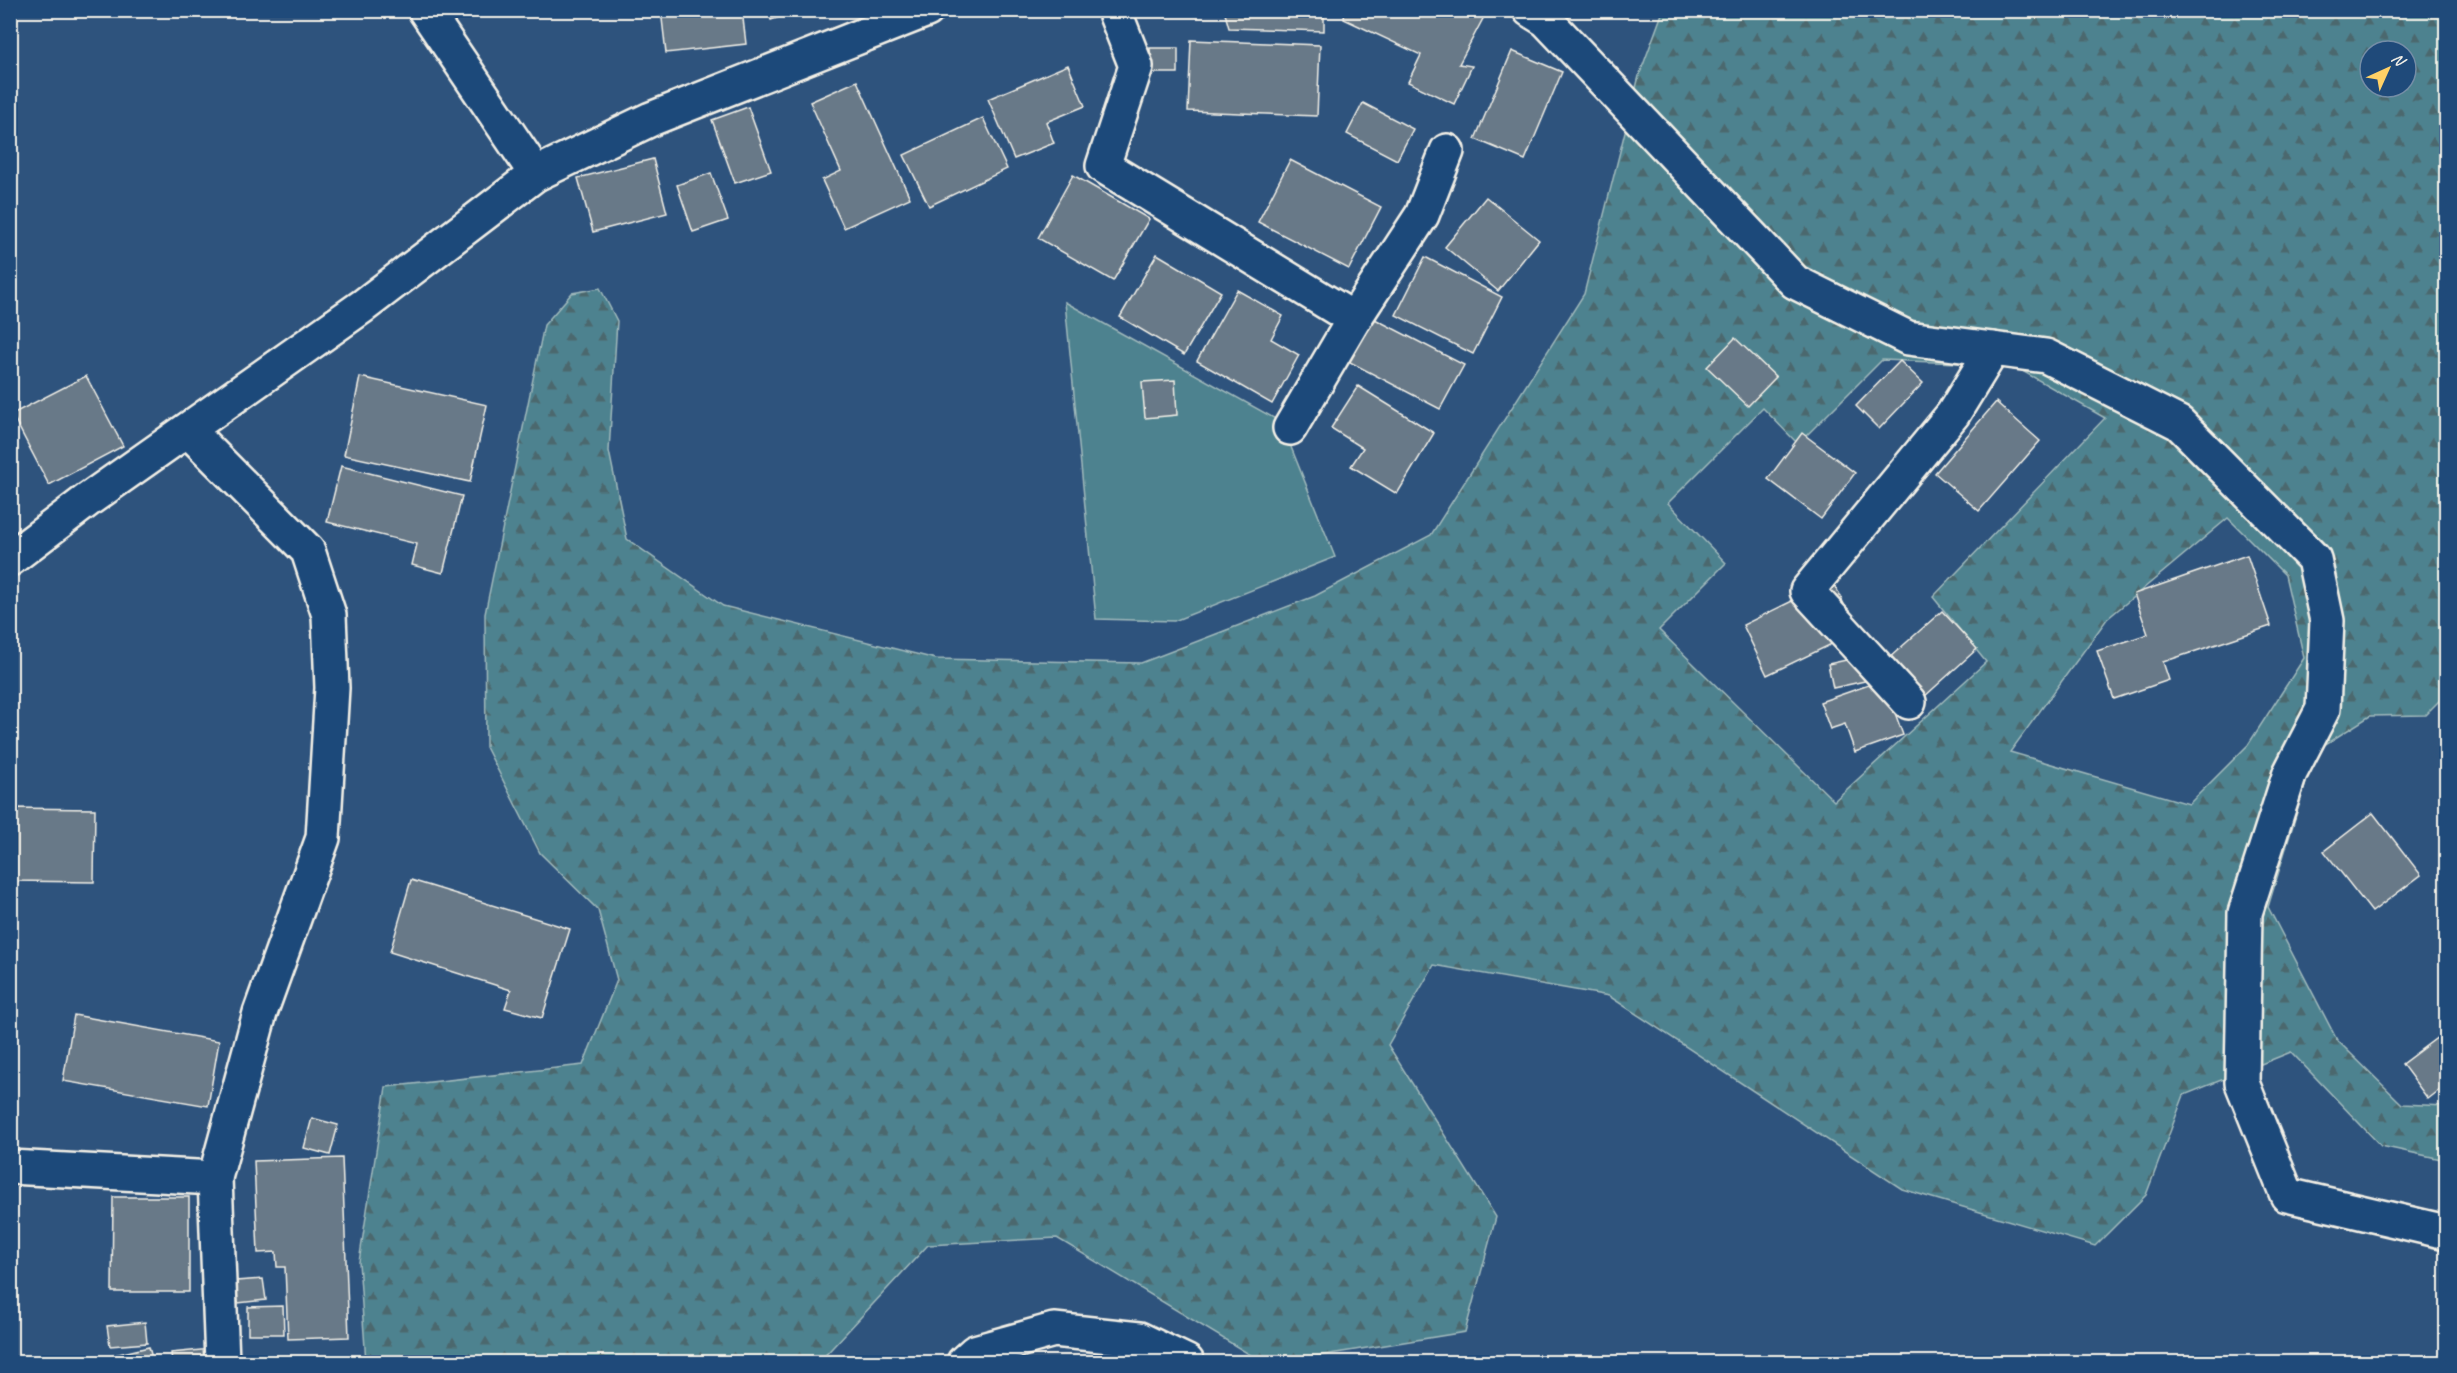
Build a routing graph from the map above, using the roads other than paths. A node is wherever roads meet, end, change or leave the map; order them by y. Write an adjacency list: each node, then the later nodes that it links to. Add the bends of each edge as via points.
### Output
1 (425, 10): 6 (street)
2 (927, 10): 6 (street, via 651,119)
3 (1114, 10): 7 (street, via 1136,66 1103,166)
4 (1530, 10): 8 (street, via 1546,20 1795,282 1908,338)
5 (1447, 151): 7 (street, via 1422,215)
6 (536, 174): 10 (street, via 363,306)
7 (1354, 319): 9 (street)
8 (1993, 349): 12 (street, via 1953,414 1806,591); 15 (street, via 2046,356 2179,423 2314,559 2327,621 2324,709 2290,773 2245,913 2242,1083 2287,1195)
9 (1290, 428)
10 (188, 430): 11 (street); 14 (street, via 308,550 329,615 332,688 323,838 260,1013)
11 (10, 559)
12 (1909, 702)
13 (10, 1167): 14 (street)
14 (215, 1178): 16 (street)
15 (2446, 1232)
16 (222, 1362)
17 (964, 1362): 18 (street, via 975,1352 1054,1330 1139,1339)
18 (1187, 1362)

